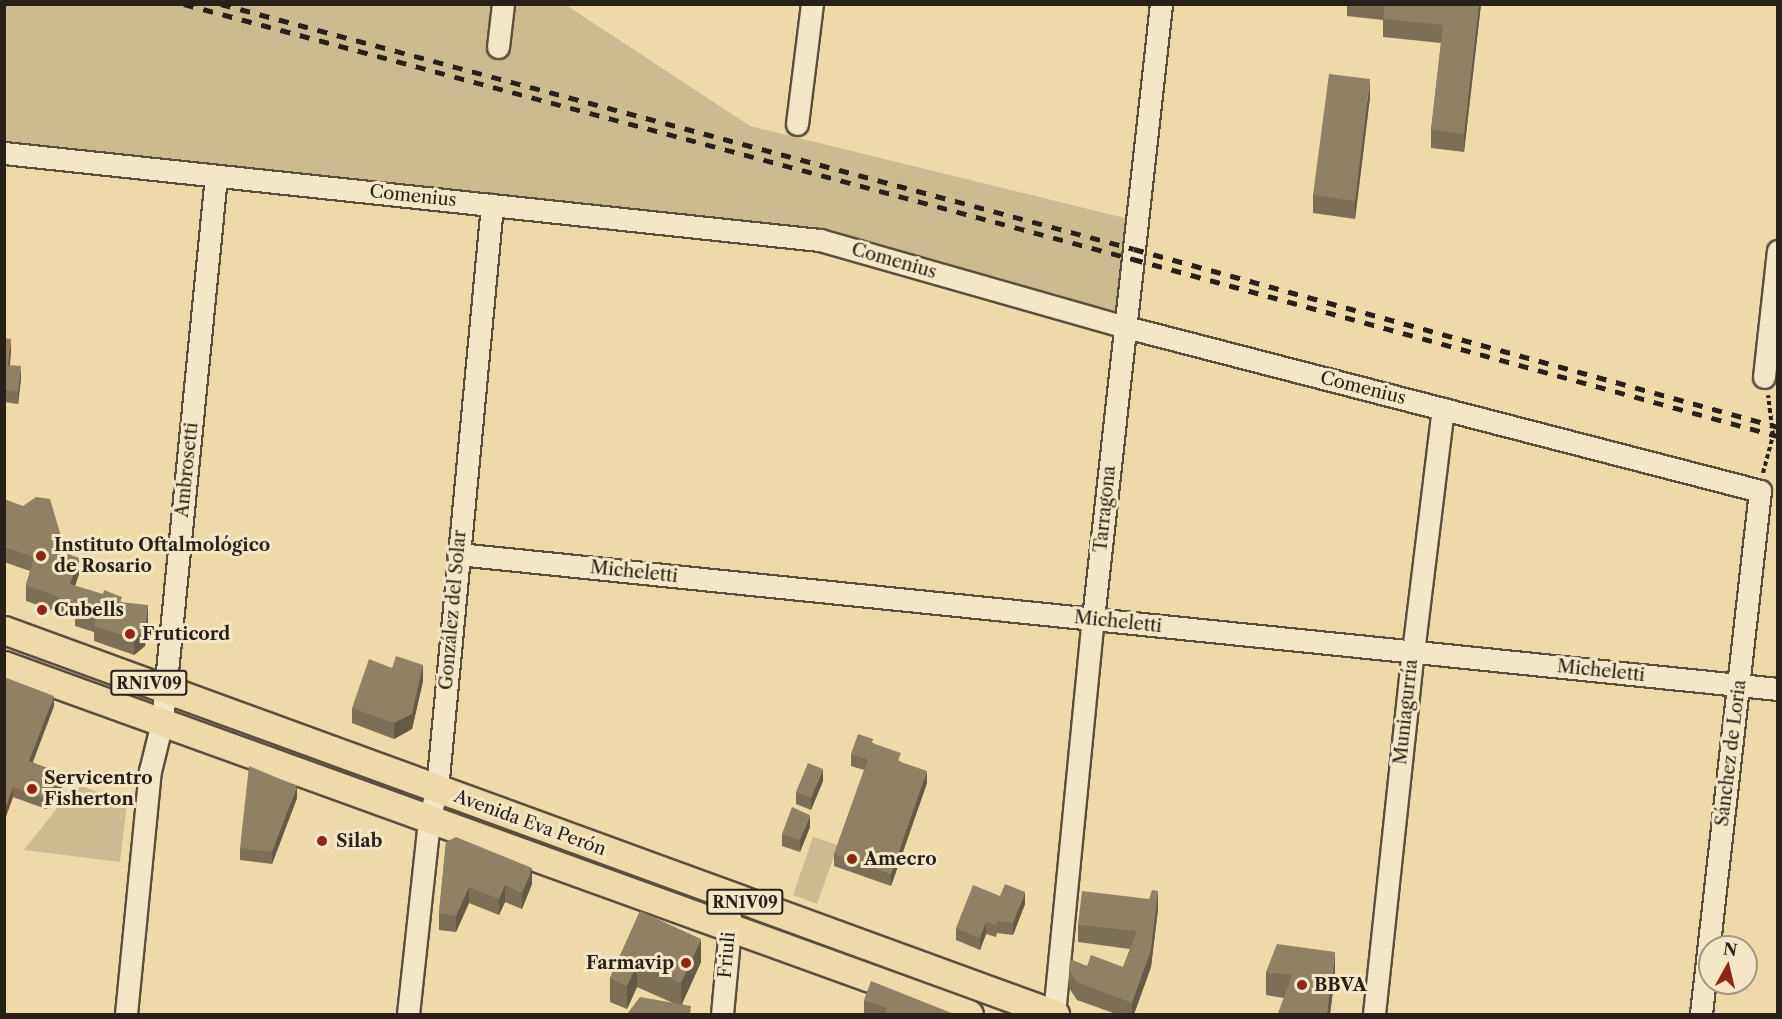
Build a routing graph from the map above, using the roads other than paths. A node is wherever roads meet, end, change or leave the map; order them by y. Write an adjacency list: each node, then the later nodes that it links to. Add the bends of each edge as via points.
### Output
1 (503, 4): 4 (street)
2 (812, 4): 5 (street)
3 (1161, 4): 11 (street, Tarragona)
4 (498, 47)
5 (797, 123)
6 (4, 153): 7 (street, Comenius)
7 (216, 176): 8 (street, Comenius); 22 (street, Ambrosetti)
8 (492, 205): 11 (street, Comenius, via 820,240); 15 (street, González del Solar)
9 (1778, 251): 10 (street)
10 (1774, 315): 12 (street)
11 (1126, 327): 13 (street, Comenius); 16 (street, Tarragona)
12 (1764, 377)
13 (1443, 409): 14 (street, Comenius); 18 (street, Muniagurría)
14 (1760, 491): 20 (street, Sánchez de Loria)
15 (458, 554): 16 (street, Micheletti); 24 (street, González del Solar)
16 (1093, 619): 18 (street, Micheletti); 32 (street, Tarragona)
17 (4, 630): 22 (main road, Avenida Eva Perón / RN1V09)
18 (1413, 652): 20 (street, Micheletti); 33 (street, Muniagurría)
19 (4, 665): 23 (main road, Avenida Eva Perón / RN1V09)
20 (1739, 685): 21 (street, Micheletti); 34 (street, Sánchez de Loria)
21 (1778, 689)
22 (165, 690): 23 (street, Ambrosetti); 24 (main road, Avenida Eva Perón / RN1V09)
23 (162, 722): 25 (main road, Avenida Eva Perón / RN1V09); 28 (street, Ambrosetti, via 150,771)
24 (437, 789): 25 (street, González del Solar); 26 (main road, Avenida Eva Perón / RN1V09)
25 (429, 820): 27 (main road, Avenida Eva Perón / RN1V09); 29 (street, González del Solar)
26 (729, 895): 27 (street, Friuli); 32 (main road, Avenida Eva Perón / RN1V09)
27 (730, 928): 30 (street, Friuli); 31 (main road, Avenida Eva Perón / RN1V09)
28 (126, 1014)
29 (408, 1014)
30 (722, 1014)
31 (969, 1014)
32 (1055, 1014)
33 (1374, 1014)
34 (1707, 1014)

